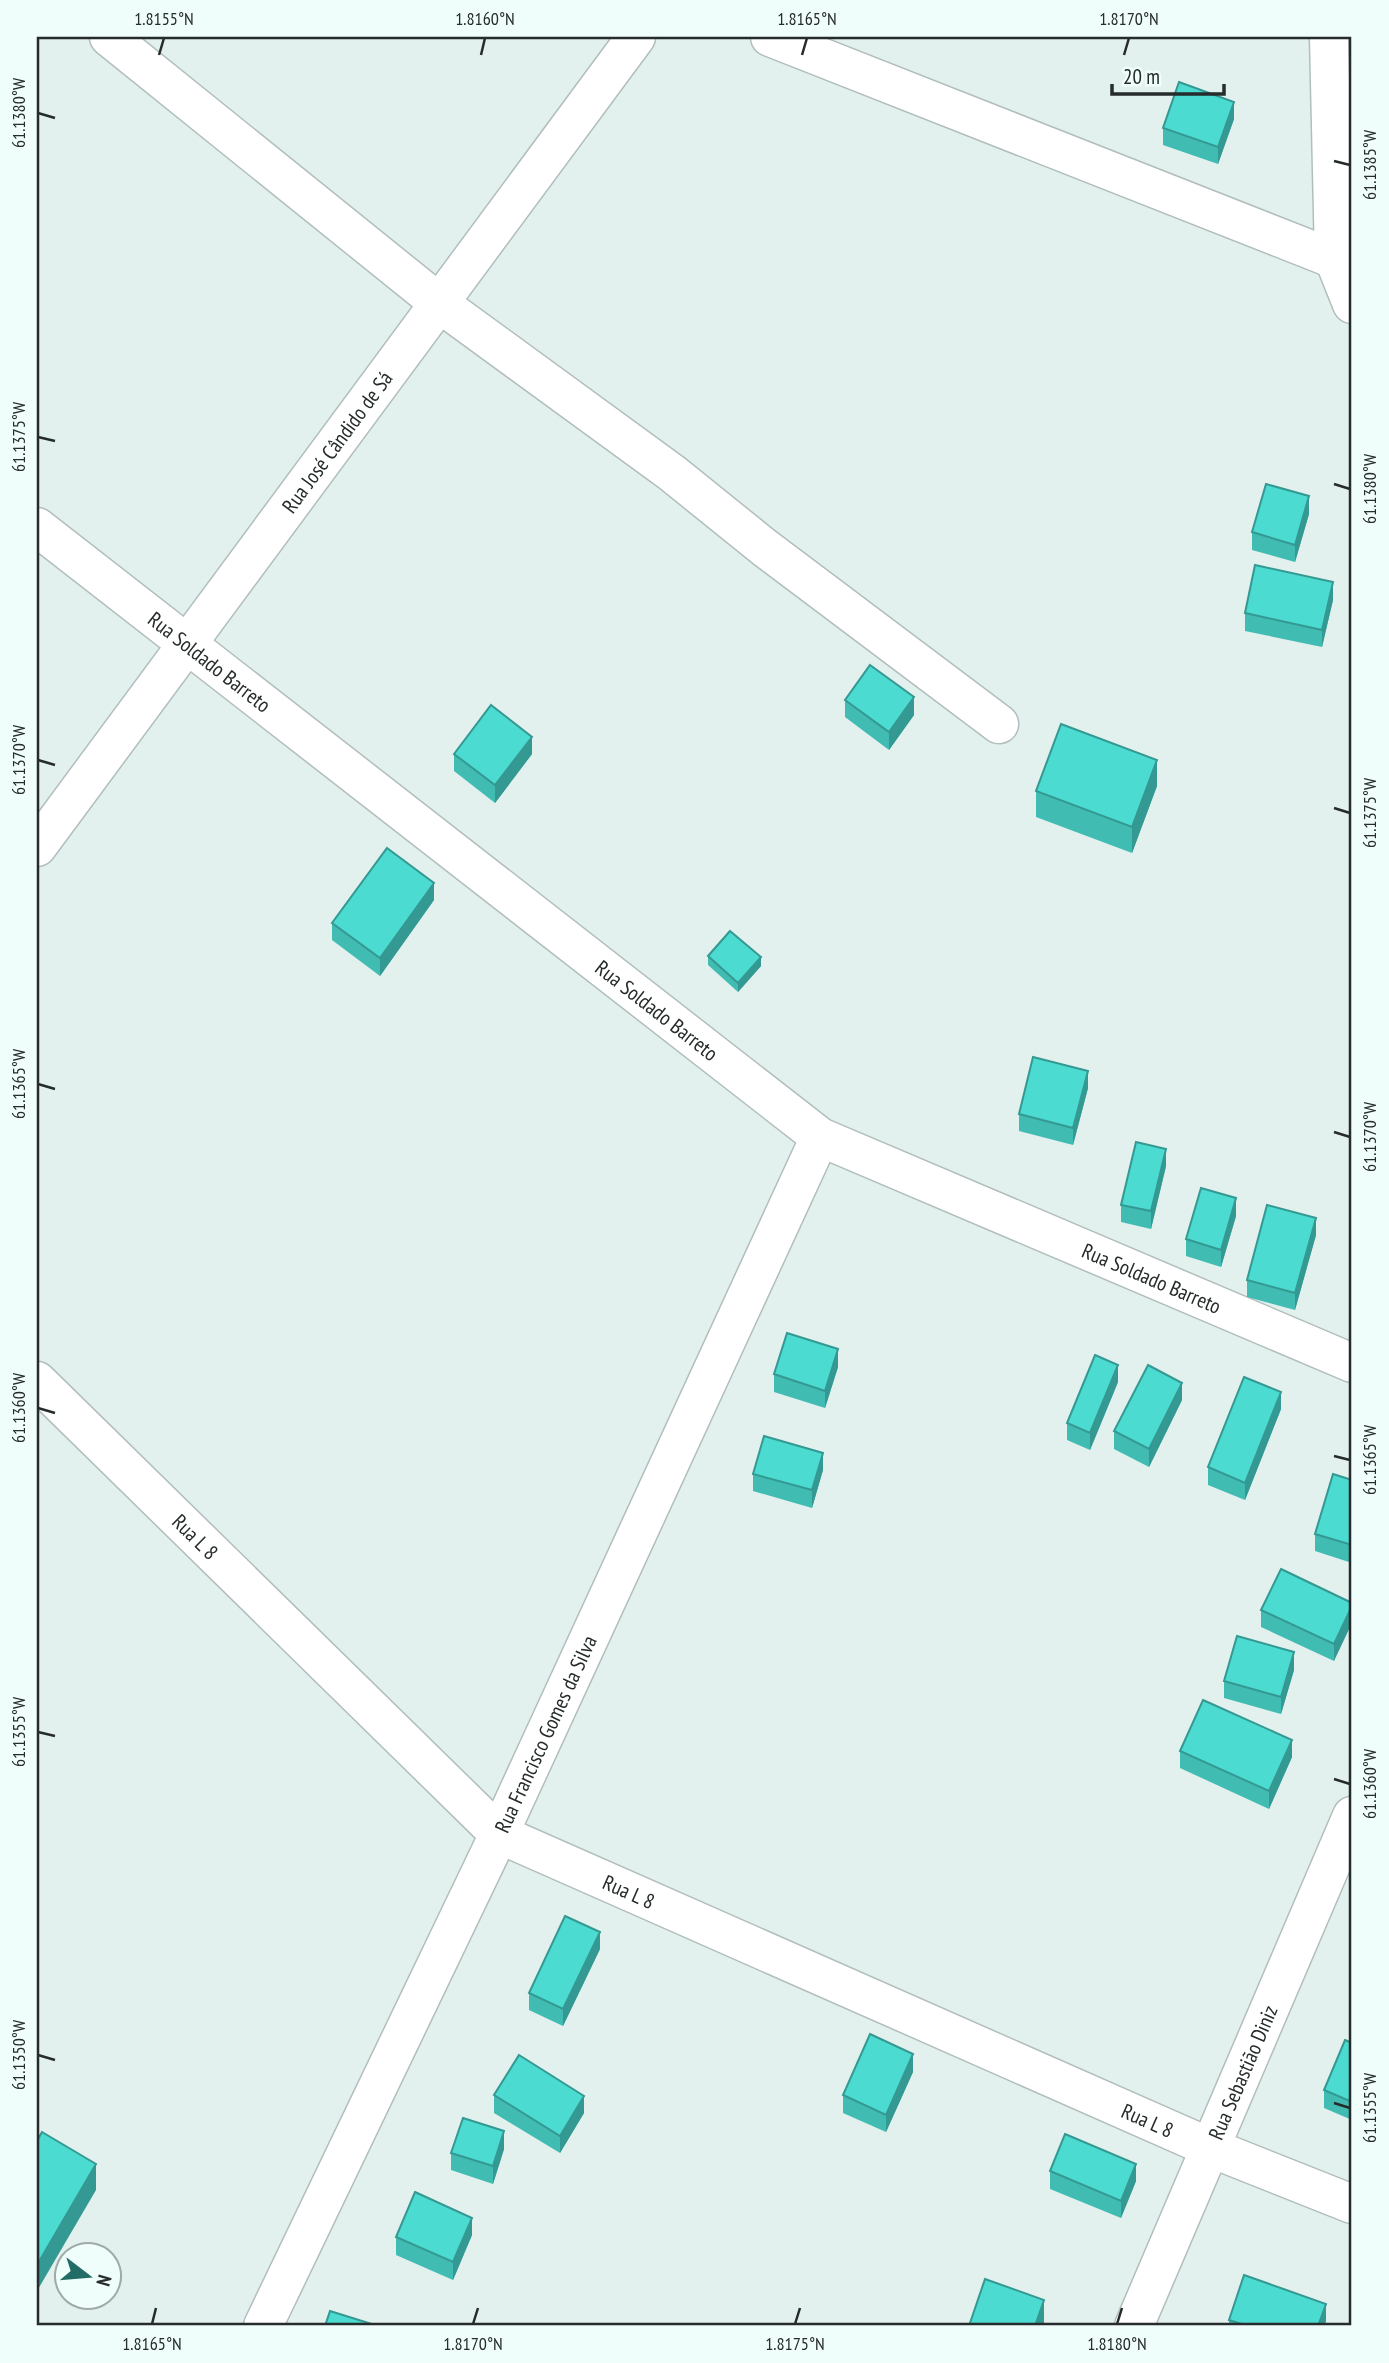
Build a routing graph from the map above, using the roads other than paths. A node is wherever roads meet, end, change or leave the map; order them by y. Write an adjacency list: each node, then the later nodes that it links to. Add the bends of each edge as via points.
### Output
1 (109, 37): 6 (street)
2 (636, 37): 6 (street, Rua José Cândido de Sá)
3 (770, 37): 5 (street)
4 (1329, 37): 5 (street)
5 (1334, 259): 7 (street)
6 (439, 303): 9 (street, Rua José Cândido de Sá); 10 (street, via 672,473)
7 (1352, 304)
8 (37, 527): 9 (street, Rua Soldado Barreto)
9 (187, 644): 11 (street, Rua José Cândido de Sá); 12 (street, Rua Soldado Barreto)
10 (999, 724)
11 (37, 847)
12 (820, 1137): 13 (street, Rua Soldado Barreto); 16 (street, Rua Francisco Gomes da Silva)
13 (1352, 1363)
14 (37, 1381): 16 (street, Rua L 8)
15 (1352, 1816): 17 (street, Rua Sebastião Diniz)
16 (499, 1834): 17 (street, Rua L 8); 19 (street, Rua Francisco Gomes da Silva)
17 (1211, 2148): 18 (street, Rua L 8); 20 (street, Rua Sebastião Diniz)
18 (1352, 2204)
19 (263, 2326)
20 (1134, 2326)

